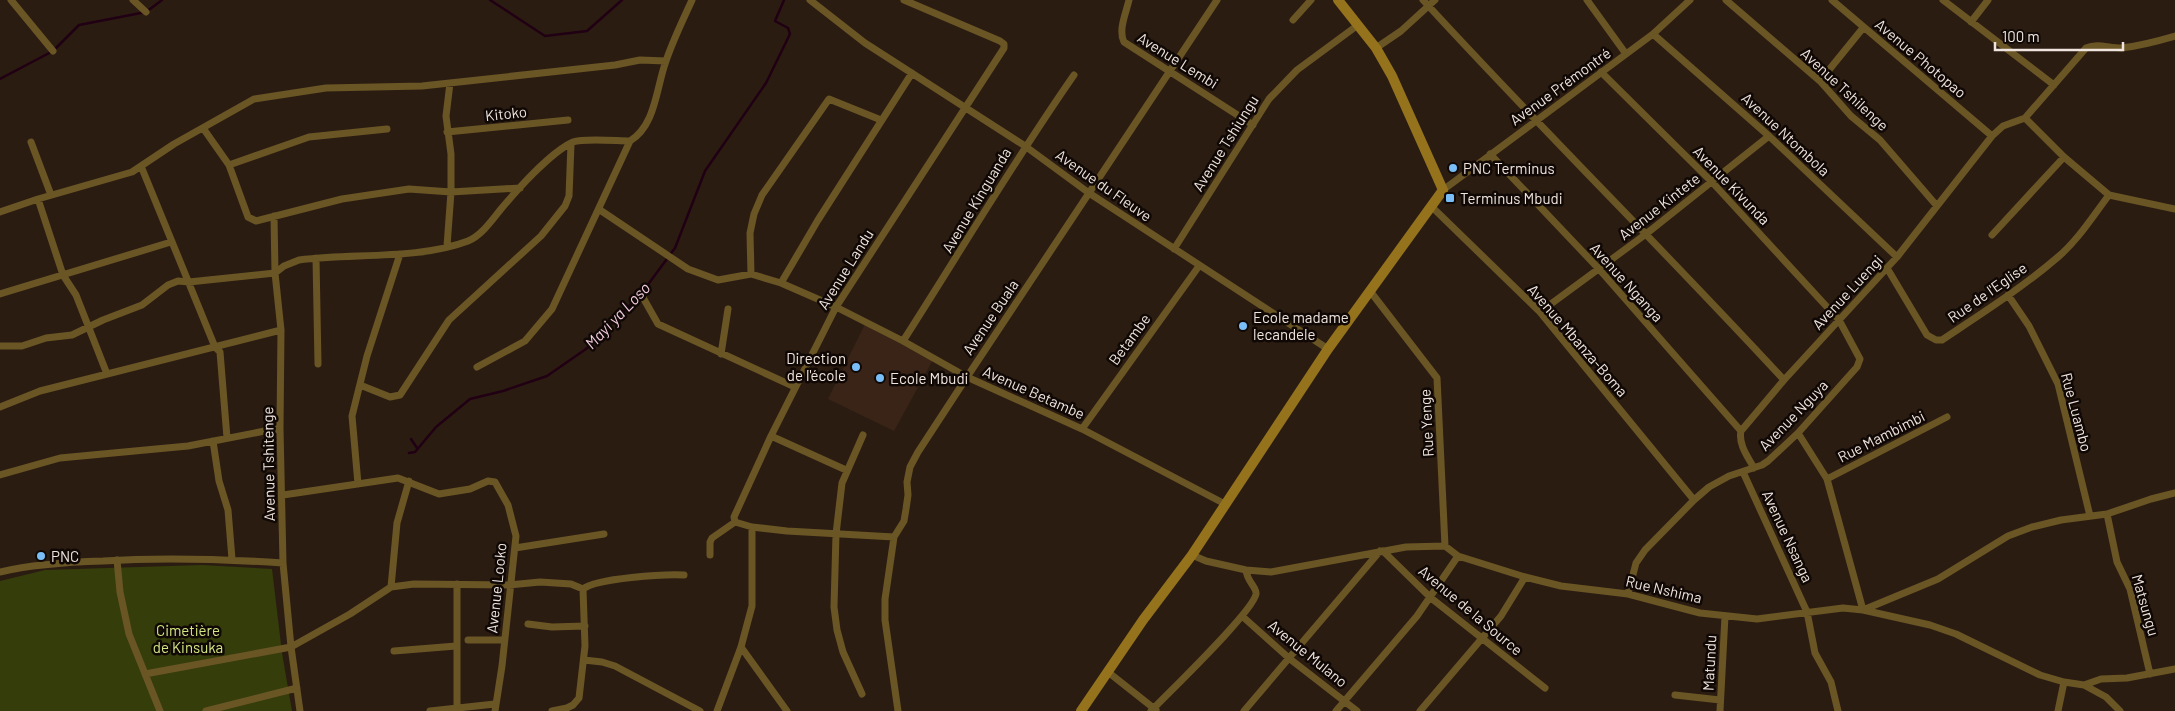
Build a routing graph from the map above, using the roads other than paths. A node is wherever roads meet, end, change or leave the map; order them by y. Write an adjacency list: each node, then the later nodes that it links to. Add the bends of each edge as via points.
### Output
1 (11, 0): 27 (street)
2 (133, 0): 19 (street)
3 (692, 0): 29 (street)
4 (810, 0): 32 (street, Avenue du Fleuve, via 865,43)
5 (904, 0): 37 (street, Avenue Landu, via 1004,44)
6 (1130, 0): 30 (street, Avenue Lembi, via 1122,29 1124,42)
7 (1217, 0): 30 (street, Avenue Buala)
8 (1311, 0): 20 (street)
9 (1338, 0): 22 (street)
10 (1423, 0): 18 (street)
11 (1435, 0): 18 (street)
12 (1586, 0): 28 (street)
13 (1690, 0): 24 (street, Avenue Prémontré)
14 (1726, 0): 34 (street, Avenue Tshilenge)
15 (1832, 0): 23 (street, Avenue Photopao)
16 (1943, 0): 21 (street)
17 (1988, 0): 21 (street)
18 (1429, 6): 26 (street); 41 (street)
19 (146, 12)
20 (1293, 20)
21 (1971, 22): 36 (street)
22 (1358, 25): 26 (street); 42 (street, Avenue Tshiungu, via 1297,70 1269,99)
23 (1863, 28): 34 (street); 47 (street, Avenue Photopao)
24 (1653, 34): 28 (street, Avenue Prémontré); 46 (street, Avenue Ntombola)
25 (2175, 36): 36 (street, via 2132,46 2090,46)
26 (1376, 48): 58 (street, via 1392,76)
27 (53, 51)
28 (1626, 54): 31 (street, Avenue Prémontré)
29 (666, 61): 35 (street, via 640,60); 48 (street, via 650,117 638,136)
30 (1170, 71): 42 (street, Avenue Lembi); 60 (street, Avenue Buala)
31 (1601, 72): 41 (street, Avenue Prémontré); 56 (street, Avenue Kivunda)
32 (912, 73): 37 (street, Avenue du Fleuve); 40 (street)
33 (1074, 75): 51 (street, Avenue Kinguanda)
34 (1820, 82): 65 (street, Avenue Tshilenge, via 1851,116 1880,140)
35 (450, 83): 43 (street, via 326,88 254,99); 45 (street)
36 (2054, 85): 38 (street)
37 (965, 107): 51 (street, Avenue du Fleuve); 90 (street, Avenue Landu)
38 (2025, 118): 47 (street, Avenue Luengi, via 2003,126); 53 (street)
39 (568, 120): 45 (street, Kitoko)
40 (881, 120): 83 (street, via 828,100 759,201 750,233); 85 (street)
41 (1535, 120): 52 (street, Avenue Prémontré); 70 (street)
42 (1253, 125): 74 (street, Avenue Tshiungu)
43 (203, 128): 54 (street); 55 (street)
44 (386, 129): 54 (street, via 309,136)
45 (447, 132): 59 (street, via 451,154)
46 (1769, 136): 56 (street, Avenue Kintete); 76 (street, Avenue Ntombola)
47 (1992, 136): 65 (street, Avenue Luengi)
48 (630, 141): 50 (street); 67 (street)
49 (30, 142): 61 (street)
50 (571, 144): 57 (street, via 552,157); 106 (street, via 569,196 541,236 449,320 400,395 390,397)
51 (1025, 146): 60 (street, Avenue du Fleuve); 96 (street, Avenue Kinguanda)
52 (1490, 154): 58 (street, Avenue Prémontré); 80 (street, Avenue Nganga)
53 (2064, 157): 62 (street); 71 (street)
54 (229, 165): 69 (street, via 248,217 256,220)
55 (140, 166): 61 (street, via 132,172); 72 (street)
56 (1712, 182): 70 (street, Avenue Kintete); 93 (street, Avenue Kivunda)
57 (520, 188): 59 (street); 73 (street, via 476,237)
58 (1442, 190): 64 (street)
59 (451, 192): 69 (street, via 409,189 378,193); 73 (street)
60 (1089, 193): 74 (street, Avenue du Fleuve); 104 (street, Avenue Buala)
61 (51, 195): 63 (street)
62 (2109, 195): 66 (street); 89 (street, Rue de l'Eglise, via 2058,256)
63 (38, 199): 68 (street); 82 (street)
64 (1431, 206): 86 (street); 92 (street, Avenue Mbanza-Boma)
65 (1937, 206): 76 (street, Avenue Luengi)
66 (2175, 209)
67 (600, 210): 83 (street, Avenue Betambe, via 688,269 718,280); 102 (street, via 548,314 524,341)
68 (0, 212)
69 (274, 216): 81 (street, Avenue Tshitenge)
70 (1646, 234): 80 (street, Avenue Kintete); 105 (street)
71 (1992, 235)
72 (171, 242): 82 (street); 84 (street)
73 (447, 246): 75 (street)
74 (1174, 249): 78 (street, Avenue du Fleuve)
75 (400, 254): 77 (street); 106 (street)
76 (1897, 257): 79 (street, Avenue Luengi)
77 (316, 258): 81 (street, via 293,261); 101 (street)
78 (1199, 266): 99 (street, Avenue du Fleuve); 111 (street, Betambe)
79 (1887, 268): 89 (street, Rue de l'Eglise, via 1926,335 1936,340 1942,340); 93 (street, Avenue Luengi)
80 (1599, 269): 92 (street, Avenue Kintete); 112 (street, Avenue Nganga)
81 (275, 273): 84 (street); 95 (street, Avenue Tshitenge)
82 (63, 274): 87 (street); 94 (street)
83 (751, 274): 85 (street, Avenue Betambe)
84 (189, 282): 94 (street, via 178,281 168,285 142,305); 98 (street)
85 (781, 283): 90 (street, Avenue Betambe)
86 (1370, 291): 99 (street); 136 (street, Rue Yenge, via 1437,378)
87 (0, 294)
88 (641, 294): 100 (street, via 658,324)
89 (2008, 295): 130 (street, Rue Luambo, via 2029,326 2058,384)
90 (836, 307): 96 (street, Avenue Betambe); 107 (street, Avenue Landu)
91 (728, 309): 100 (street)
92 (1540, 312): 127 (street, Avenue Mbanza-Boma)
93 (1839, 320): 105 (street, Avenue Luengi); 113 (street, Avenue Nguya, via 1858,352 1860,362)
94 (89, 326): 97 (street, via 72,335 46,338 22,346); 103 (street)
95 (281, 330): 98 (street); 110 (street, Avenue Tshitenge)
96 (903, 341): 104 (street, Avenue Betambe)
97 (0, 346)
98 (215, 347): 103 (street); 116 (street, via 220,352)
99 (1328, 349): 128 (street)
100 (721, 354): 107 (street)
101 (318, 364)
102 (477, 368)
103 (107, 374): 108 (street, via 40,391)
104 (967, 377): 111 (street, Avenue Betambe); 135 (street, Avenue Buala, via 910,467 904,521)
105 (1784, 380): 112 (street, Avenue Luengi)
106 (360, 385): 124 (street, via 352,416)
107 (795, 387): 115 (street, Avenue Landu)
108 (0, 407)
109 (1947, 417): 122 (street, Rue Mambimbi)
110 (280, 428): 116 (street); 126 (street, Avenue Tshitenge)
111 (1082, 429): 128 (street, Avenue Betambe)
112 (1741, 431): 118 (street, via 1741,444)
113 (1798, 433): 118 (street, Avenue Nguya, via 1768,461); 122 (street)
114 (863, 435): 119 (street)
115 (771, 436): 119 (street); 131 (street, Avenue Landu)
116 (227, 438): 117 (street)
117 (213, 441): 121 (street, via 60,458); 142 (street, via 219,481 228,510)
118 (1754, 468): 120 (street, Avenue Nguya)
119 (846, 470): 134 (street)
120 (1743, 472): 127 (street, Avenue Nguya, via 1709,487); 156 (street, Avenue Nsanga)
121 (0, 475)
122 (1827, 479): 155 (street)
123 (409, 481): 124 (street, Avenue Looko, via 398,478); 137 (street, Avenue Looko, via 439,494 470,490 488,480 496,482 508,505 516,536); 151 (street, via 397,523)
124 (358, 484): 126 (street, Avenue Looko)
125 (2175, 493): 129 (street)
126 (283, 494): 144 (street, Avenue Tshitenge)
127 (1694, 500): 153 (street, Avenue Nguya, via 1645,550 1636,563)
128 (1225, 504): 140 (street)
129 (2107, 514): 130 (street); 173 (street, Matsungu, via 2117,562 2130,589)
130 (2090, 516): 155 (street, via 2032,527 2008,536 1938,579)
131 (735, 522): 132 (street); 139 (street, via 712,538)
132 (752, 528): 134 (street); 166 (street, via 752,606)
133 (604, 534): 137 (street)
134 (836, 534): 135 (street); 178 (street, via 834,608 837,630)
135 (894, 537): 193 (street, Avenue Buala, via 886,578 885,613)
136 (1445, 546): 138 (street); 141 (street, Rue Nshima)
137 (515, 548): 150 (street, Avenue Looko)
138 (1381, 551): 145 (street, via 1271,572); 154 (street, Avenue de la Source); 168 (street)
139 (710, 555)
140 (1192, 555): 145 (street); 171 (street)
141 (1458, 556): 148 (street, Rue Nshima); 154 (street)
142 (232, 559): 143 (street); 144 (street)
143 (117, 560): 146 (street, via 58,563); 172 (street, via 129,634)
144 (283, 563): 165 (street, Avenue Tshitenge)
145 (1246, 570): 157 (street, via 1246,578 1256,594)
146 (0, 572)
147 (684, 575): 152 (street, via 596,582)
148 (1525, 577): 153 (street, Rue Nshima, via 1561,586); 161 (street, via 1501,616)
149 (457, 584): 150 (street); 151 (street); 164 (street)
150 (509, 585): 152 (street, via 540,582 571,584); 163 (street, Avenue Looko)
151 (391, 587): 165 (street)
152 (583, 589): 160 (street)
153 (1628, 594): 158 (street, Rue Nshima)
154 (1431, 598): 161 (street, Avenue de la Source); 181 (street)
155 (1864, 610): 156 (street, Rue Nshima, via 1843,608); 174 (street, Rue Nshima, via 1956,634 2040,675)
156 (1807, 612): 158 (street, Rue Nshima, via 1757,619); 200 (street, Avenue Nsanga, via 1815,653 1831,682)
157 (1242, 616): 168 (street, Avenue Mulano); 184 (street)
158 (1725, 616): 180 (street, Matundu)
159 (528, 624): 160 (street)
160 (585, 626): 169 (street)
161 (1482, 638): 177 (street, Avenue de la Source); 198 (street)
162 (468, 640): 163 (street)
163 (504, 640): 183 (street, Avenue Looko)
164 (456, 646): 167 (street); 182 (street)
165 (291, 647): 172 (street); 176 (street, Avenue Tshitenge)
166 (741, 647): 191 (street); 192 (street)
167 (394, 651)
168 (1290, 659): 181 (street, Avenue Mulano); 195 (street)
169 (584, 660): 189 (street, via 579,698 573,705); 190 (street, via 615,666)
170 (2175, 669): 173 (street)
171 (1108, 672): 184 (street); 194 (street)
172 (145, 674): 185 (street)
173 (2150, 674): 175 (street, via 2101,679)
174 (2064, 682): 175 (street, Rue Nshima); 201 (street)
175 (2084, 685): 202 (street, Rue Nshima, via 2106,697)
176 (296, 688): 186 (street); 187 (street, Avenue Tshitenge)
177 (1545, 688)
178 (862, 694)
179 (1676, 695): 180 (street)
180 (1720, 700): 199 (street, Matundu)
181 (1345, 701): 196 (street); 197 (street, Avenue Mulano)
182 (456, 707): 183 (street); 188 (street)
183 (495, 708)
184 (1154, 710)
185 (160, 711)
186 (206, 711)
187 (300, 711)
188 (430, 711)
189 (552, 711)
190 (700, 711)
191 (717, 711)
192 (787, 711)
193 (898, 711)
194 (1081, 711)
195 (1244, 711)
196 (1336, 711)
197 (1357, 711)
198 (1420, 711)
199 (1720, 711)
200 (1838, 711)
201 (2058, 711)
202 (2120, 711)

